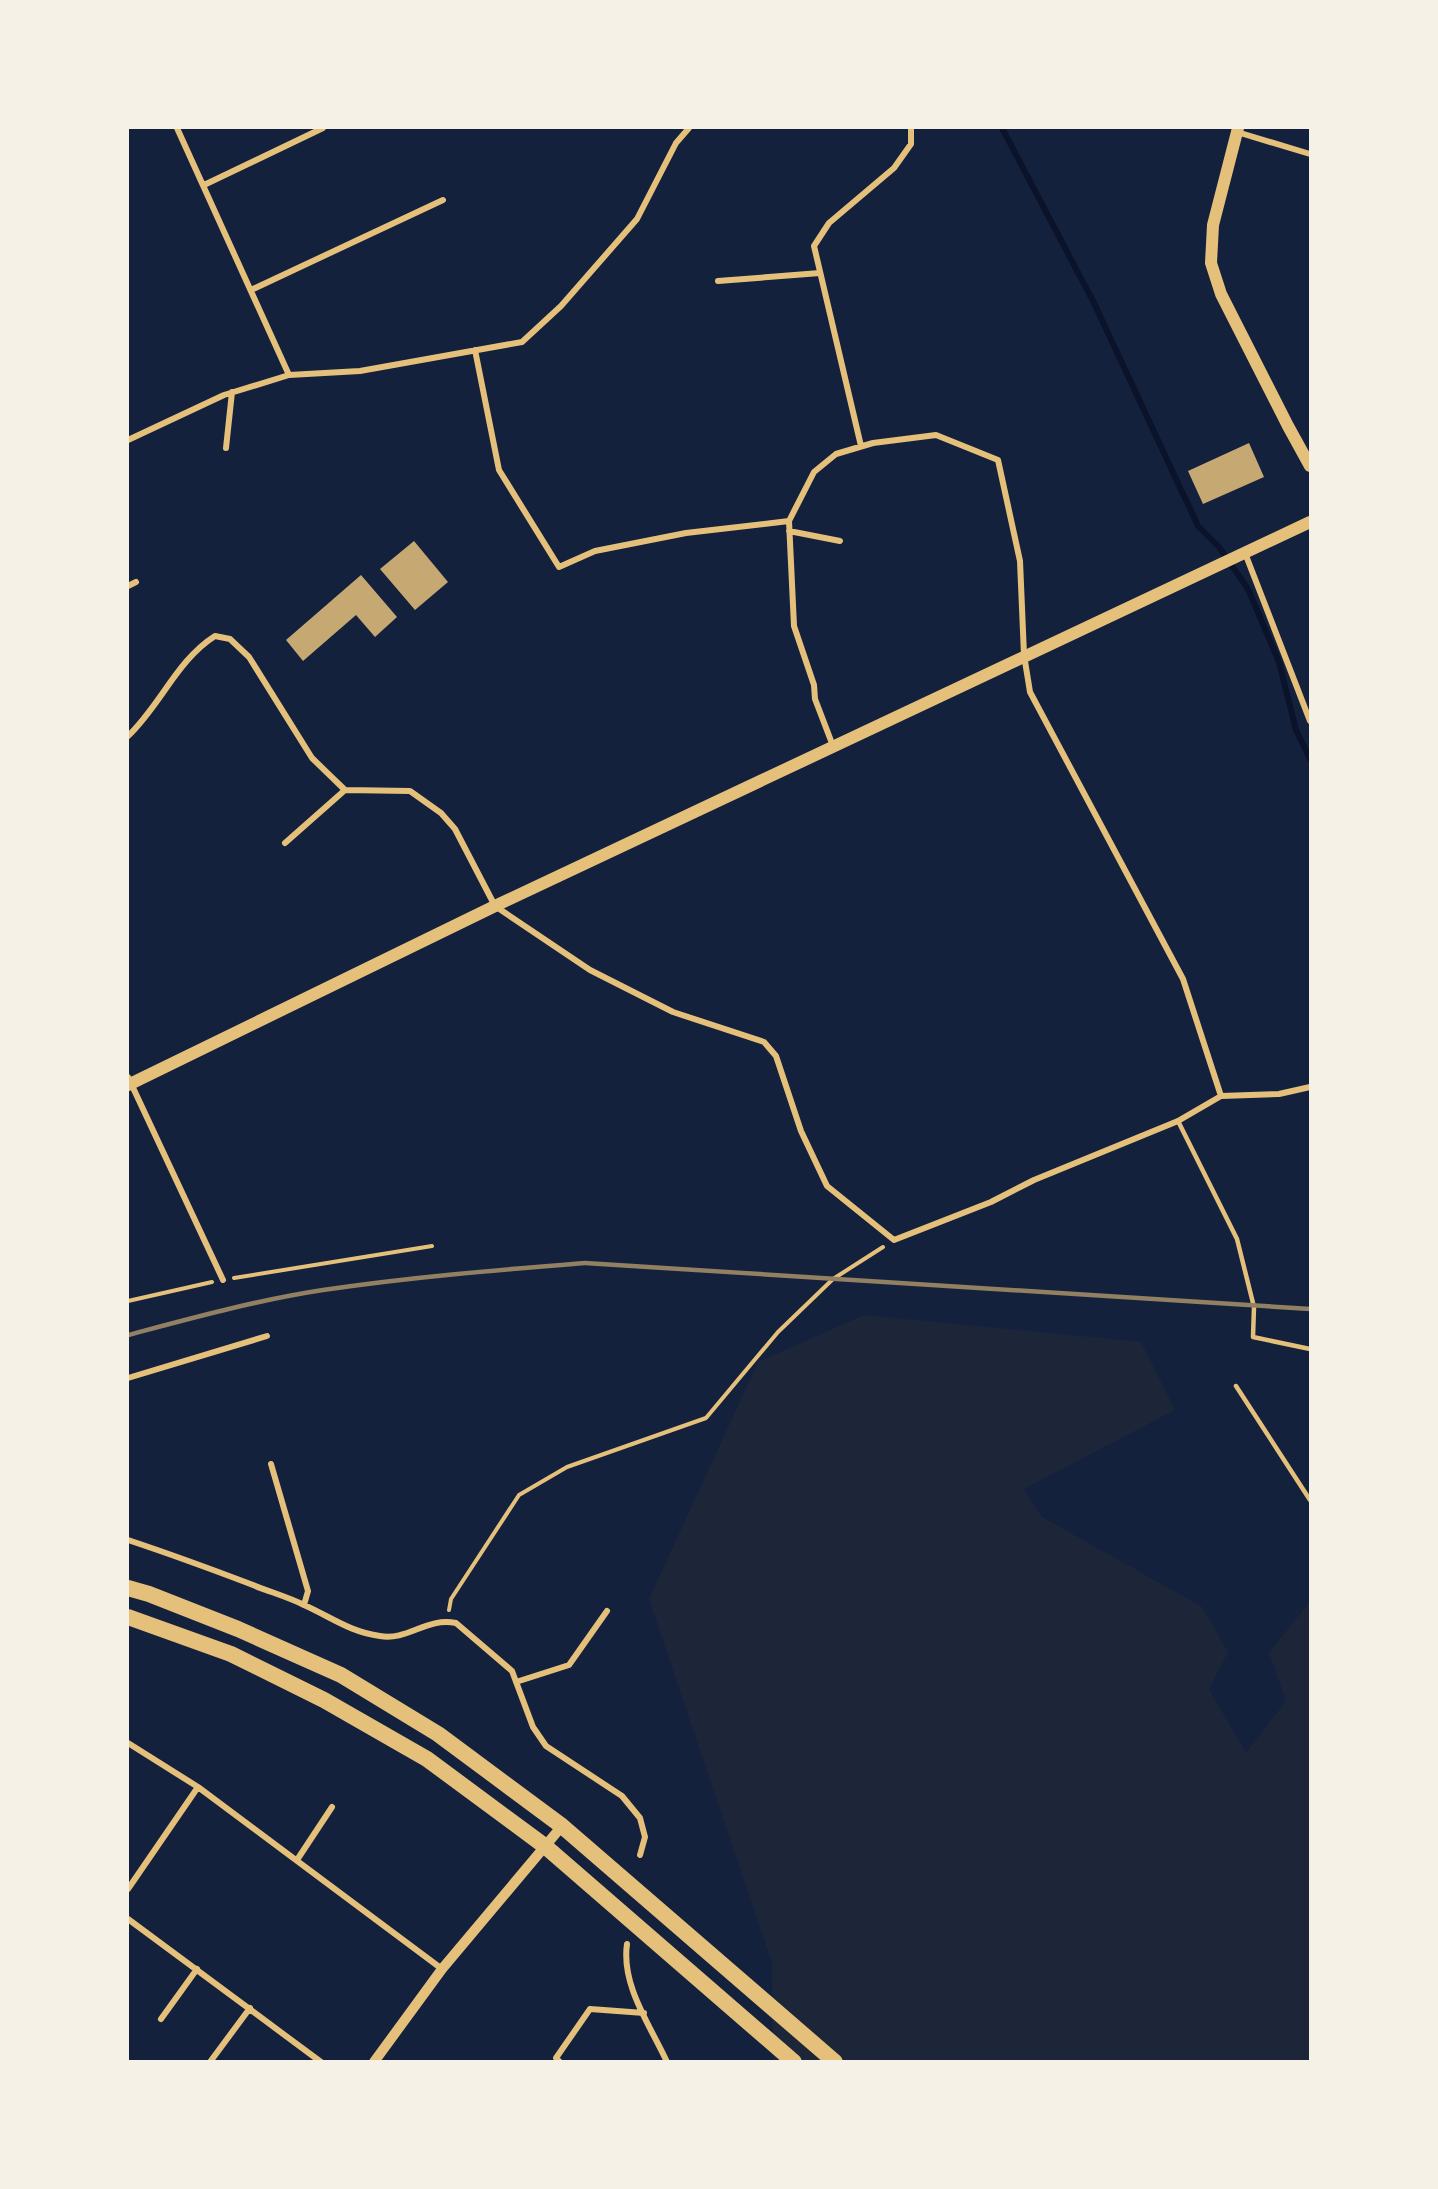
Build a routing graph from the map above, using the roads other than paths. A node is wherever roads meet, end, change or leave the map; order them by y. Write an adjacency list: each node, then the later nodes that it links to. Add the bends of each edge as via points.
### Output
1 (177, 128): 7 (street)
2 (323, 128): 7 (street)
3 (689, 128): 12 (street, via 676,143 637,219 561,306 522,342)
4 (911, 128): 9 (street, via 911,144 894,168 829,223 814,246)
5 (1237, 130): 6 (street); 18 (main road, via 1213,225 1211,263 1221,294)
6 (1311, 154)
7 (204, 186): 11 (street)
8 (443, 200): 11 (street)
9 (820, 273): 10 (street); 16 (street)
10 (718, 281)
11 (251, 290): 13 (street)
12 (475, 350): 13 (street, via 360,371); 19 (street, via 499,470 559,567 595,550 686,533)
13 (289, 375): 14 (street)
14 (232, 392): 15 (street); 17 (street)
15 (128, 440)
16 (861, 446): 19 (street, via 836,454 814,472); 26 (street, via 936,435 998,460 1020,561)
17 (226, 448)
18 (1311, 466)
19 (789, 521): 21 (street)
20 (1311, 522): 23 (main road)
21 (789, 531): 22 (street); 29 (street, via 794,626)
22 (840, 541)
23 (1235, 558): 26 (main road); 27 (street)
24 (136, 582): 25 (street)
25 (128, 586)
26 (1024, 655): 29 (main road); 35 (street, via 1030,692 1183,979)
27 (1311, 721)
28 (128, 735): 30 (street, via 202,644 215,636 230,639 249,657 312,758)
29 (833, 746): 32 (main road)
30 (345, 790): 31 (street); 32 (street, via 410,791 441,813 455,829)
31 (285, 843)
32 (495, 906): 33 (main road); 36 (street, via 590,970 621,986 674,1012 764,1042 776,1056 801,1131 826,1186 894,1240)
33 (129, 1082): 37 (street)
34 (1311, 1087): 35 (street, via 1279,1094)
35 (1221, 1096): 36 (street)
36 (1178, 1121): 39 (lane, via 1237,1239 1254,1307 1253,1337)
37 (223, 1280)
38 (267, 1336): 40 (street)
39 (1311, 1349)
40 (128, 1378)
41 (1236, 1386): 43 (lane)
42 (271, 1464): 46 (street, via 308,1591)
43 (1311, 1500)
44 (128, 1540): 46 (street)
45 (128, 1588): 53 (highway, via 238,1629 341,1675 438,1734)
46 (304, 1605): 49 (street, via 348,1628 383,1637 410,1633 433,1622 456,1623 512,1671)
47 (607, 1611): 49 (street, via 569,1665)
48 (128, 1617): 54 (highway, via 231,1654 324,1700 427,1759)
49 (516, 1682): 55 (street, via 533,1727 546,1746 622,1796 640,1818 645,1837)
50 (128, 1743): 51 (street)
51 (198, 1787): 56 (street); 57 (street)
52 (332, 1807): 56 (street)
53 (562, 1826): 54 (street); 71 (highway)
54 (546, 1847): 61 (street); 70 (highway)
55 (640, 1855)
56 (297, 1860): 61 (street)
57 (128, 1889)
58 (128, 1919): 60 (street)
59 (627, 1944): 63 (street, via 628,1981)
60 (197, 1969): 62 (street); 64 (street)
61 (442, 1969): 67 (street)
62 (250, 2008): 65 (street); 66 (street)
63 (644, 2013): 68 (street, via 590,2009 556,2058); 69 (street)
64 (161, 2019)
65 (210, 2061)
66 (321, 2061)
67 (374, 2061)
68 (560, 2061)
69 (667, 2061)
70 (794, 2061)
71 (835, 2061)

